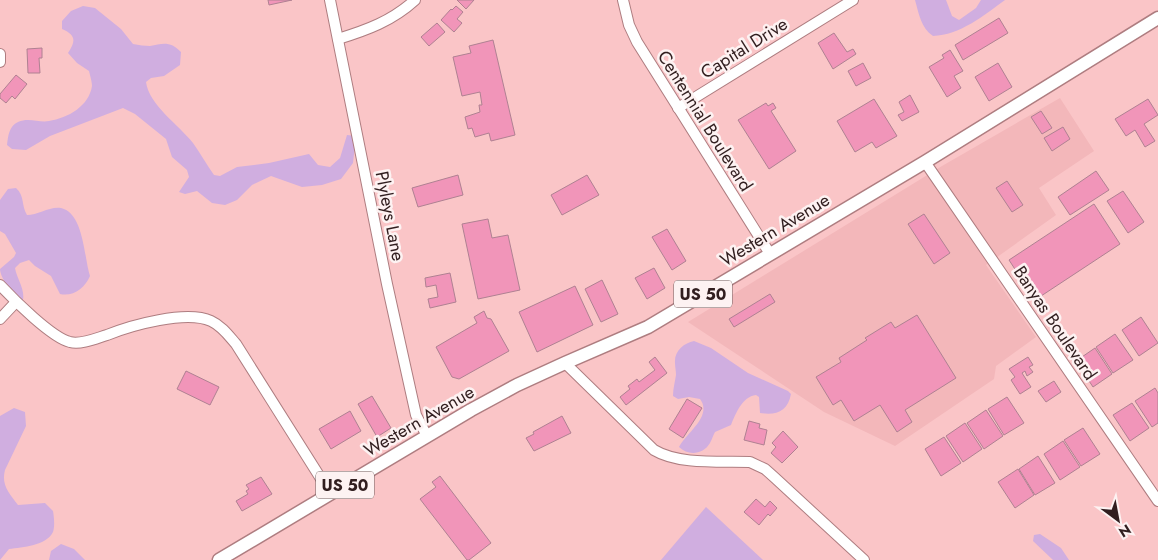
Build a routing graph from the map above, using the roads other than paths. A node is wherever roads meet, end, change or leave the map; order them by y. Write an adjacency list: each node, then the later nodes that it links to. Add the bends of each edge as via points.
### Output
1 (330, 0): 6 (street, Plyleys Lane)
2 (415, 0): 6 (street, via 392,19)
3 (623, 0): 9 (street, Centennial Boulevard, via 637,42)
4 (853, 0): 9 (street, Capital Drive)
5 (1158, 18): 10 (main road, Western Avenue / US 50)
6 (338, 39): 16 (street, Plyleys Lane, via 386,284 416,415)
7 (0, 54): 8 (street)
8 (0, 62)
9 (678, 108): 11 (street, Centennial Boulevard)
10 (925, 162): 11 (main road, Western Avenue / US 50); 18 (street, Banyas Boulevard)
11 (770, 254): 15 (main road, Western Avenue / US 50, via 648,327)
12 (0, 285): 13 (street)
13 (16, 302): 14 (street); 17 (street, via 51,332 70,342 94,340 147,322 197,318 211,321 236,344)
14 (0, 319)
15 (565, 363): 16 (main road, Western Avenue / US 50, via 517,385); 20 (street, via 654,450 678,459 757,465)
16 (427, 436): 17 (main road, Western Avenue / US 50)
17 (330, 493): 19 (main road, Western Avenue / US 50)
18 (1157, 499)
19 (219, 560)
20 (864, 560)

